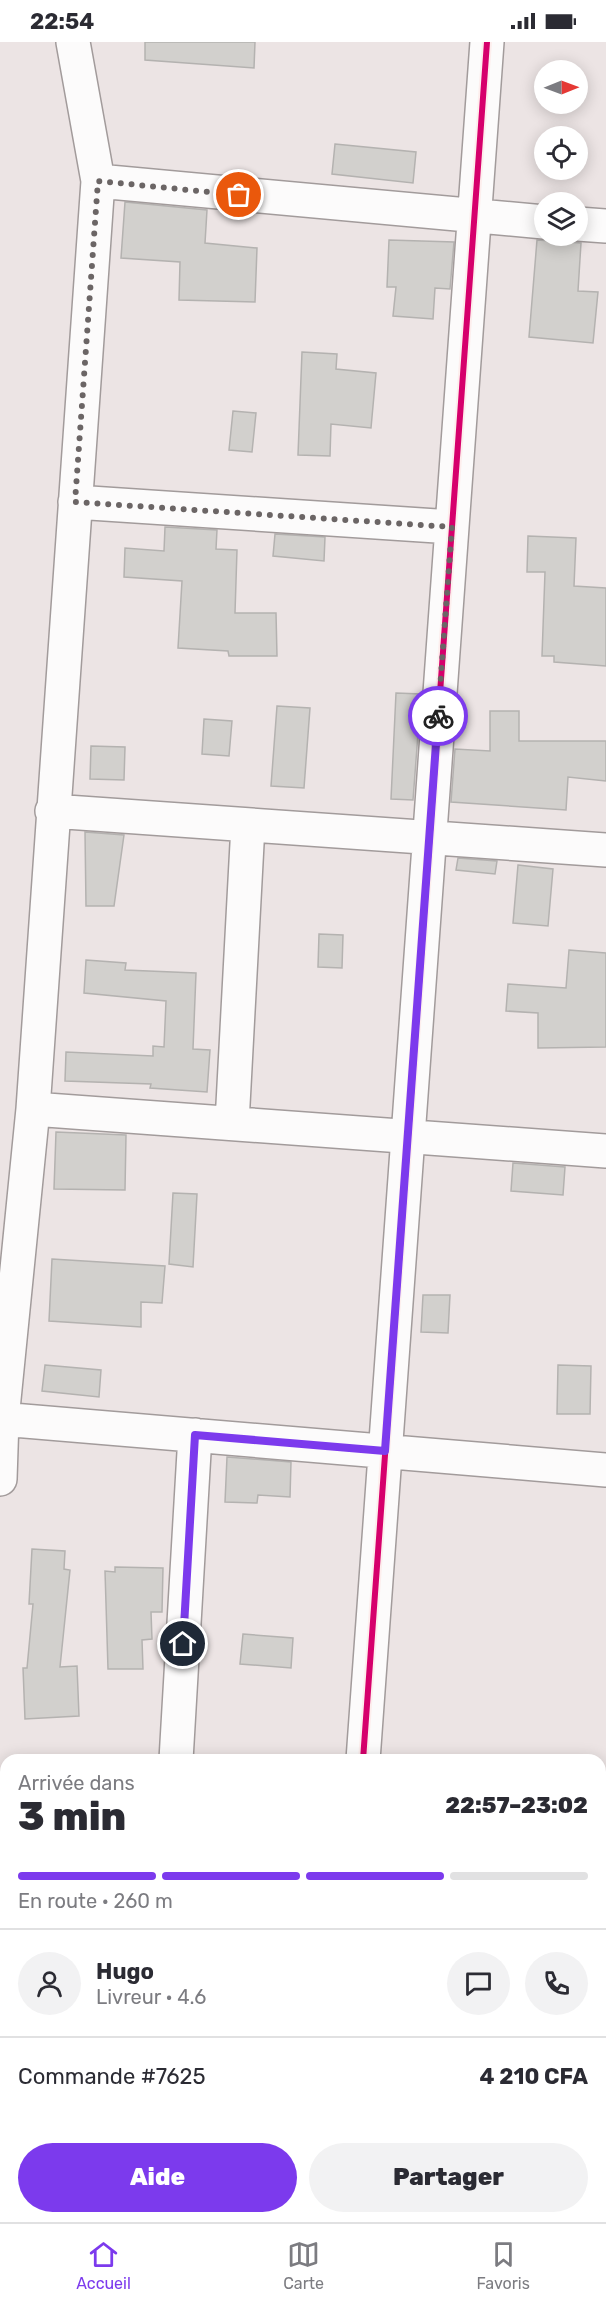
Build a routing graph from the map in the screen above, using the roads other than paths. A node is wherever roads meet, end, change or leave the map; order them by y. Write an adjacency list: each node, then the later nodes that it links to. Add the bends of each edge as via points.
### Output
1 (73, 42): 3 (street)
2 (487, 42): 4 (street)
3 (98, 181): 4 (street); 8 (street)
4 (474, 218): 5 (street); 9 (street)
5 (534, 221)
6 (588, 225): 7 (street)
7 (606, 226)
8 (75, 502): 9 (street); 10 (street)
9 (452, 527): 12 (street)
10 (52, 811): 11 (street); 14 (street)
11 (249, 825): 12 (street); 15 (street)
12 (429, 837): 13 (street); 16 (street)
13 (606, 850)
14 (33, 1109): 15 (street); 18 (street)
15 (232, 1124): 16 (street)
16 (408, 1137): 17 (street); 20 (street)
17 (606, 1151)
18 (1, 1419): 19 (street); 22 (street)
19 (195, 1435): 20 (street); 23 (street)
20 (385, 1451): 21 (street); 24 (street)
21 (606, 1470)
22 (0, 1479)
23 (176, 1754)
24 (363, 1754)

